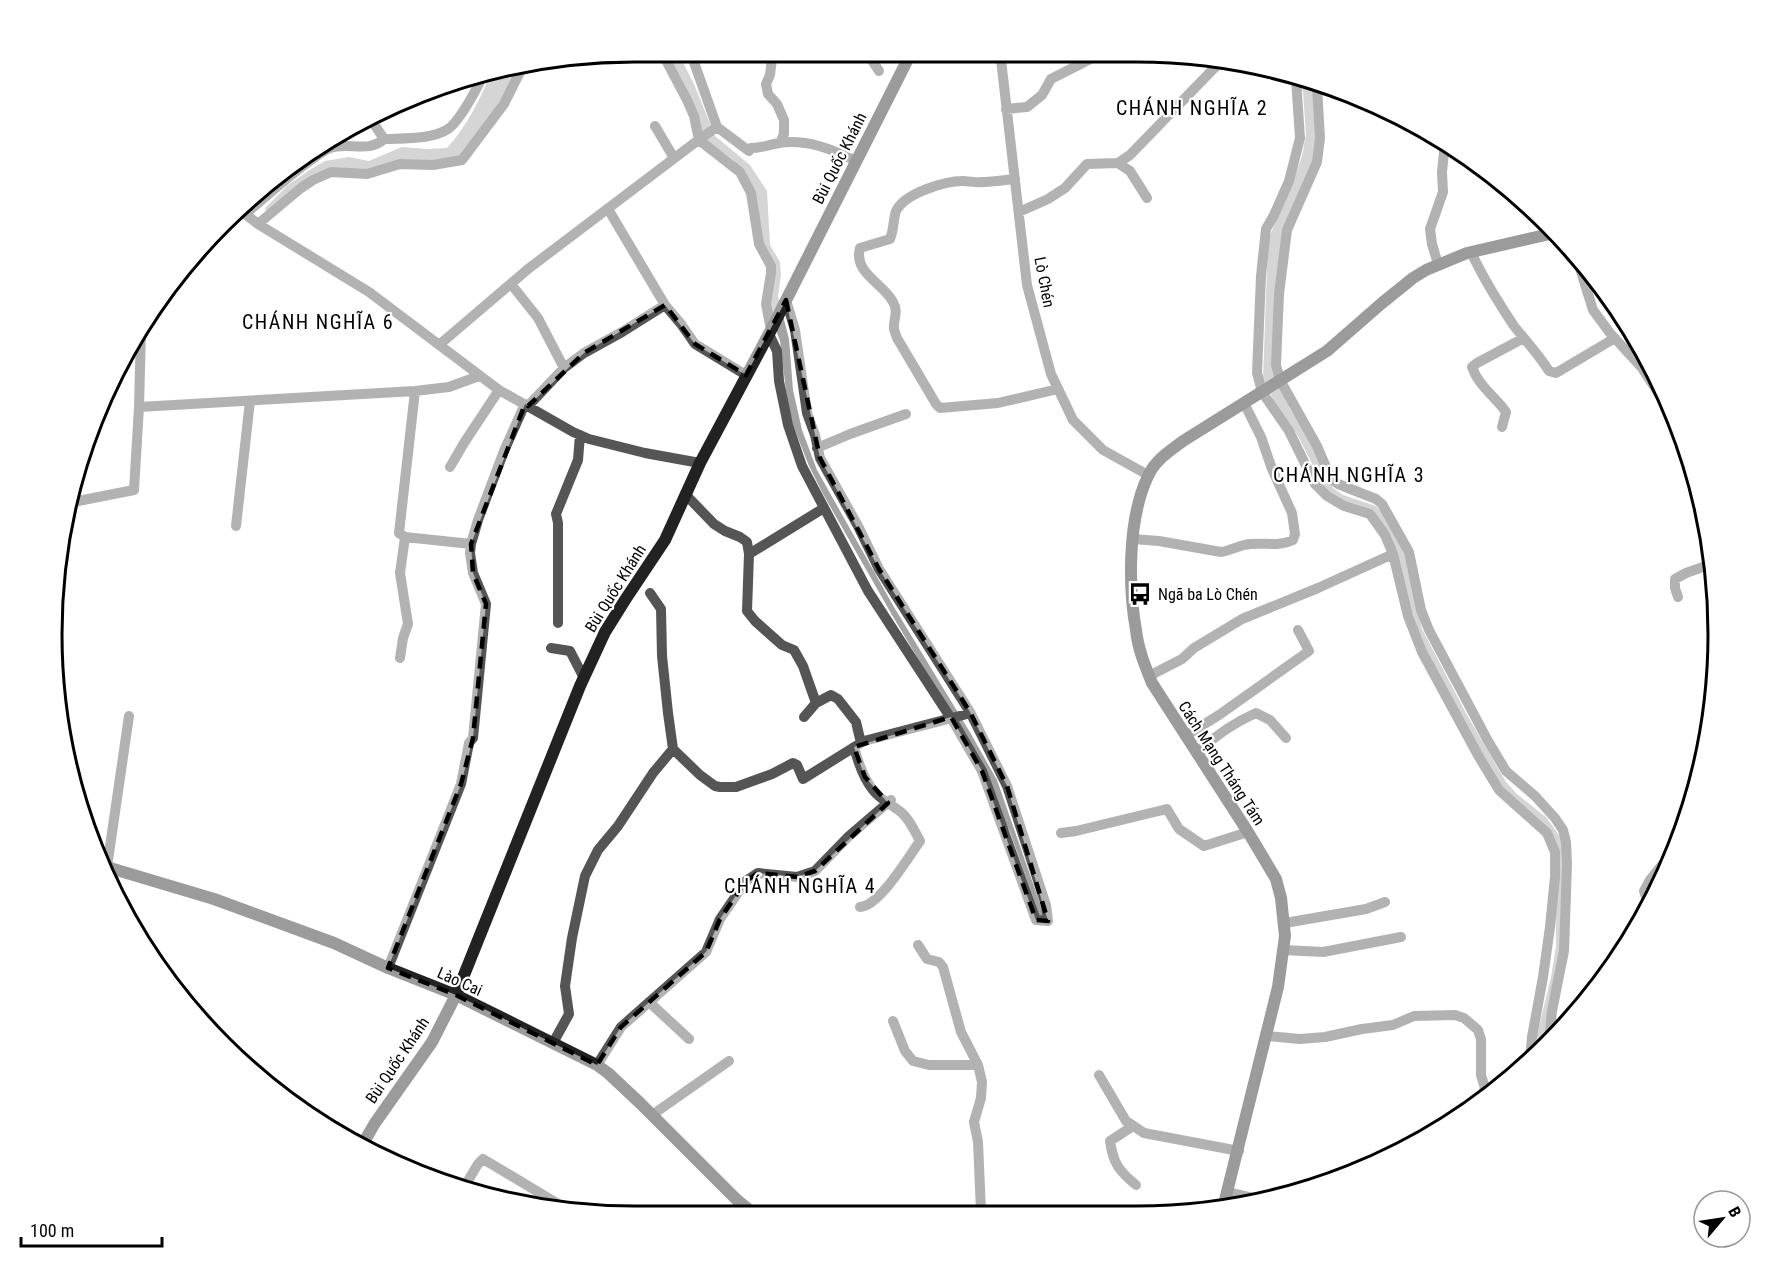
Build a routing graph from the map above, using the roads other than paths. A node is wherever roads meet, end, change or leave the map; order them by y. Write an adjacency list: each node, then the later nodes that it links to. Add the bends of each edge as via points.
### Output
1 (667, 62): 19 (street, via 694,116)
2 (694, 62): 17 (street)
3 (772, 62): 20 (street, via 766,84 784,120)
4 (873, 62): 9 (street)
5 (906, 62): 24 (street, Bùi Quốc Khánh)
6 (1001, 62): 14 (street, Lò Chén)
7 (1084, 62): 14 (street, via 1051,79 1042,95 1027,107)
8 (1216, 67): 25 (street, via 1131,155)
9 (879, 71)
10 (520, 73): 33 (street, via 504,104 462,160 400,165 368,174 326,173 300,188)
11 (480, 83): 18 (street, via 448,129 426,137)
12 (1296, 85): 27 (street, via 1300,138)
13 (1317, 91): 28 (street, via 1317,162)
14 (1006, 109): 26 (street, Lò Chén)
15 (374, 124): 18 (street)
16 (655, 126): 23 (street)
17 (715, 128): 19 (street); 20 (street, via 749,151)
18 (384, 139): 21 (street, via 374,146 338,146)
19 (700, 139): 23 (street); 41 (street, via 740,172 752,193 759,244 771,266 766,304)
20 (780, 143): 24 (street, via 828,147)
21 (328, 150)
22 (1444, 152): 36 (street, via 1443,192 1430,229)
23 (674, 158): 30 (street)
24 (856, 161): 39 (street, Bùi Quốc Khánh)
25 (1118, 163): 29 (street, via 1130,171); 31 (street, via 1087,164 1065,188)
26 (1015, 179): 31 (street, Lò Chén); 51 (street, via 963,181 926,189 908,198 896,211 890,239 860,248 859,257 862,269 892,301 897,338 940,408 998,403)
27 (1286, 187): 28 (street); 54 (street, via 1266,229 1257,373)
28 (1304, 193): 50 (street, via 1287,230 1281,268 1276,365)
29 (1147, 198)
30 (608, 209): 38 (street); 40 (street)
31 (1019, 212): 51 (street, Lò Chén, via 1027,285)
32 (245, 214): 33 (street)
33 (258, 224): 45 (street, via 369,292)
34 (1546, 234): 35 (street)
35 (1471, 252): 36 (street); 42 (street)
36 (1438, 264): 50 (street, via 1413,278 1327,351)
37 (1582, 275): 43 (street, via 1593,310)
38 (511, 284): 45 (street); 46 (street, via 538,318)
39 (785, 302): 41 (street, Bùi Quốc Khánh); 62 (street)
40 (664, 305): 46 (street); 47 (street, via 695,344)
41 (770, 332): 47 (street, Bùi Quốc Khánh); 69 (street, via 777,351 788,425 802,466)
42 (1524, 338): 43 (street, via 1549,371 1556,373); 60 (street, via 1472,367 1482,386 1506,412)
43 (1615, 338): 48 (street)
44 (141, 343): 58 (street)
45 (439, 345): 49 (street)
46 (564, 368): 57 (street)
47 (746, 375): 63 (street, Bùi Quốc Khánh)
48 (1647, 375)
49 (479, 376): 52 (street); 53 (street, via 449,387)
50 (1280, 381): 54 (street, Cách Mạng Tháng Tám); 68 (street, via 1331,479)
51 (1058, 389): 65 (street, Lò Chén, via 1073,420 1103,450)
52 (499, 390): 57 (street); 64 (street)
53 (415, 391): 55 (street); 72 (street, via 399,531)
54 (1263, 391): 56 (street, Cách Mạng Tháng Tám); 70 (street, via 1316,484 1344,506)
55 (250, 401): 58 (street); 71 (street)
56 (1244, 403): 65 (street, Cách Mạng Tháng Tám, via 1162,456); 73 (street, via 1292,513 1293,540 1221,552)
57 (526, 405): 61 (street); 74 (street, via 504,451)
58 (140, 407): 67 (street, via 134,490)
59 (906, 414): 62 (street)
60 (1502, 427)
61 (580, 435): 63 (street); 80 (street, via 578,460 556,514)
62 (817, 448): 90 (street, via 879,569 970,712 1007,786 1046,904 1048,921 1036,920 982,771)
63 (700, 463): 66 (street, Bùi Quốc Khánh)
64 (450, 467)
65 (1148, 475): 73 (street, Cách Mạng Tháng Tám)
66 (685, 494): 75 (street, via 714,524 747,542); 85 (street, Bùi Quốc Khánh, via 664,540 610,624)
67 (77, 501)
68 (1384, 506): 70 (street); 96 (street, via 1409,552 1429,630 1506,771)
69 (824, 508): 75 (street); 90 (street, via 868,591)
70 (1370, 514): 76 (street)
71 (236, 526)
72 (405, 537): 74 (street); 83 (street, via 400,573 408,624)
73 (1133, 538): 84 (street, Cách Mạng Tháng Tám, via 1131,579 1136,632)
74 (471, 544): 113 (street, via 473,573 486,604 473,738 461,784)
75 (749, 554): 86 (street, via 747,611 782,645 794,650)
76 (1393, 554): 84 (street, via 1242,619); 98 (street, via 1408,616 1422,652 1499,790)
77 (1705, 566): 79 (street, via 1675,579)
78 (650, 592): 94 (street, via 661,609 662,656)
79 (1678, 597)
80 (558, 623)
81 (1298, 630): 91 (street, via 1309,651)
82 (551, 648): 85 (street, via 570,651)
83 (400, 658)
84 (1149, 676): 91 (street, Cách Mạng Tháng Tám)
85 (584, 678): 114 (street, Bùi Quốc Khánh)
86 (816, 703): 89 (street); 93 (street, via 831,695 838,699 858,725)
87 (967, 714): 90 (street)
88 (129, 716): 101 (street)
89 (804, 717)
90 (951, 717): 93 (street)
91 (1185, 736): 95 (street, Cách Mạng Tháng Tám)
92 (1286, 738): 95 (street, via 1270,720 1256,713 1218,734)
93 (858, 745): 94 (street, via 802,779 793,763 753,781 725,788 700,775); 97 (street, via 857,761 865,777 874,792)
94 (674, 748): 120 (street, via 598,850 585,876 565,986 569,1014)
95 (1196, 753): 99 (street, Cách Mạng Tháng Tám)
96 (1527, 790): 98 (street); 108 (street, via 1563,830 1567,864)
97 (889, 802): 106 (street, via 909,821 920,841 891,882 869,905); 115 (street, via 815,871 797,877 758,873 746,881 720,919 706,952)
98 (1515, 804): 107 (street, via 1547,833 1554,852)
99 (1248, 832): 100 (street, via 1204,846 1179,829 1167,809); 109 (street, Cách Mạng Tháng Tám, via 1276,879)
100 (1061, 834)
101 (106, 854)
102 (112, 868): 113 (street, Lào Cai, via 250,912 334,943)
103 (1656, 873): 104 (street)
104 (1645, 895)
105 (1385, 902): 109 (street)
106 (860, 907)
107 (1551, 920): 108 (street); 121 (street)
108 (1565, 922): 117 (street)
109 (1285, 923): 112 (street, Cách Mạng Tháng Tám)
110 (1401, 937): 112 (street, via 1323,952)
111 (918, 945): 124 (street, via 927,959 943,967 961,1032)
112 (1284, 950): 118 (street, Cách Mạng Tháng Tám)
113 (388, 969): 114 (street, Lào Cai)
114 (456, 995): 120 (street, Lào Cai); 129 (street, Bùi Quốc Khánh, via 432,1042)
115 (649, 1002): 119 (street); 123 (street, via 621,1027)
116 (893, 1021): 124 (street, via 913,1061 929,1065)
117 (1550, 1028)
118 (1267, 1036): 126 (street, via 1325,1037 1393,1025 1414,1016 1455,1015 1478,1030); 130 (street, Cách Mạng Tháng Tám)
119 (689, 1039)
120 (553, 1043): 123 (street, Lào Cai)
121 (1531, 1048)
122 (729, 1060): 127 (street)
123 (597, 1065): 127 (street, Lào Cai)
124 (978, 1065): 138 (street, via 981,1098 974,1122)
125 (1099, 1075): 128 (street, via 1126,1121)
126 (1485, 1087)
127 (651, 1115): 137 (street, Lào Cai)
128 (1133, 1126): 130 (street, via 1144,1133); 132 (street, via 1110,1141 1112,1156 1121,1172)
129 (366, 1139)
130 (1239, 1150): 133 (street, Cách Mạng Tháng Tám)
131 (468, 1181): 136 (street, via 483,1159)
132 (1136, 1185)
133 (1228, 1192): 134 (street); 135 (street, Cách Mạng Tháng Tám)
134 (1244, 1196)
135 (1226, 1199)
136 (551, 1200)
137 (744, 1206)
138 (981, 1206)

